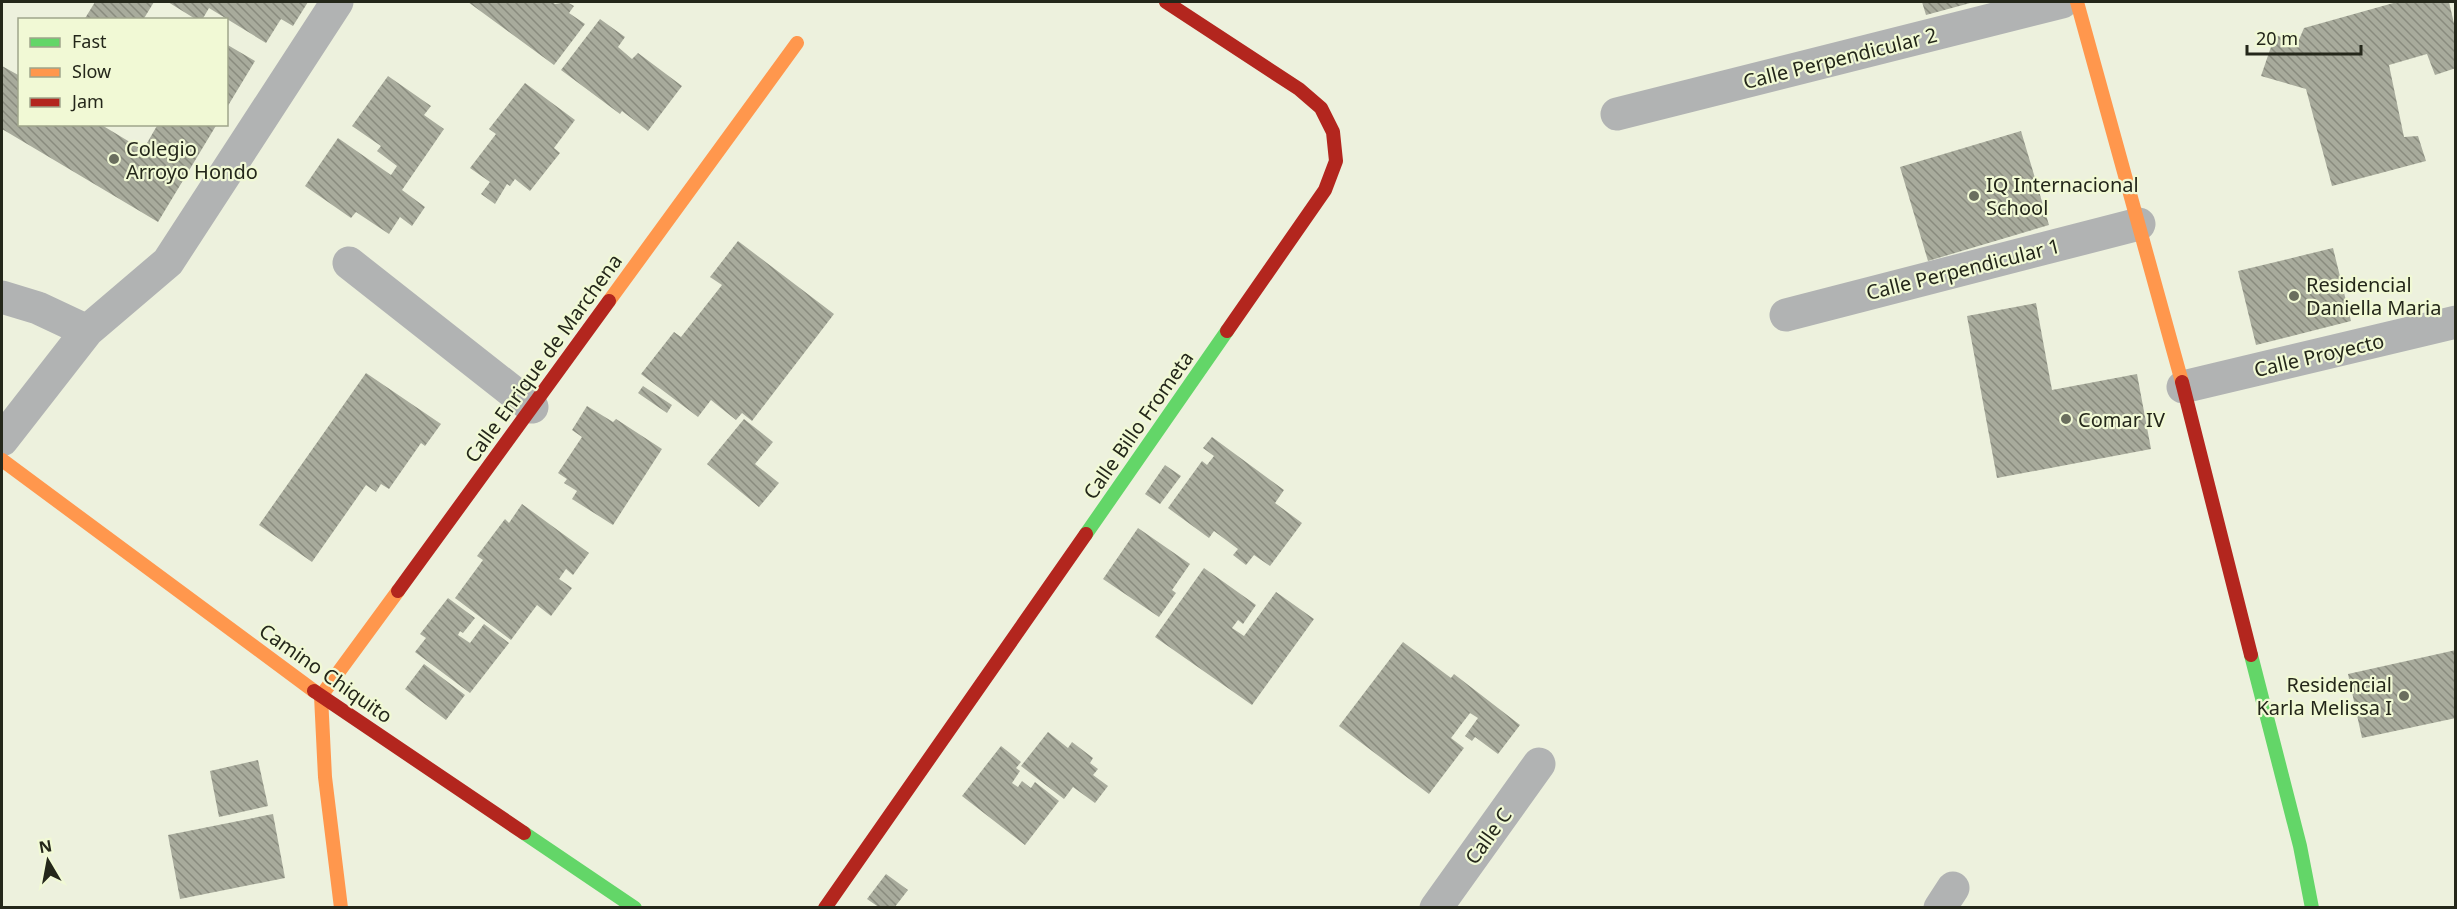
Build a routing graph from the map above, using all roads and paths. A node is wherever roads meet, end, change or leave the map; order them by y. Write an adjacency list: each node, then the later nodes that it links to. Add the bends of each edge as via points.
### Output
1 (337, 2): 12 (street, via 168,262)
2 (1166, 2): 21 (street, Calle Billo Frometa, via 1299,89 1321,108 1333,132 1336,162 1325,190)
3 (2062, 2): 6 (street, Calle Perpendicular 2)
4 (2077, 2): 7 (street)
5 (797, 43): 14 (street, Calle Enrique de Marchena)
6 (1617, 114)
7 (2139, 224): 10 (street, Calle Perpendicular 1); 13 (street)
8 (349, 263): 14 (street)
9 (2, 297): 12 (street, via 38,308)
10 (1786, 315)
11 (2456, 322): 13 (street, Calle Proyecto)
12 (87, 332): 15 (street)
13 (2183, 387): 23 (street, via 2300,846)
14 (532, 407): 17 (street, Calle Enrique de Marchena)
15 (2, 440)
16 (2, 460): 17 (street, Camino Chiquito)
17 (321, 696): 19 (street, via 325,777); 20 (street, Camino Chiquito)
18 (1539, 764): 22 (street, Calle C)
19 (341, 908)
20 (635, 908)
21 (825, 908)
22 (1436, 908)
23 (2312, 908)

